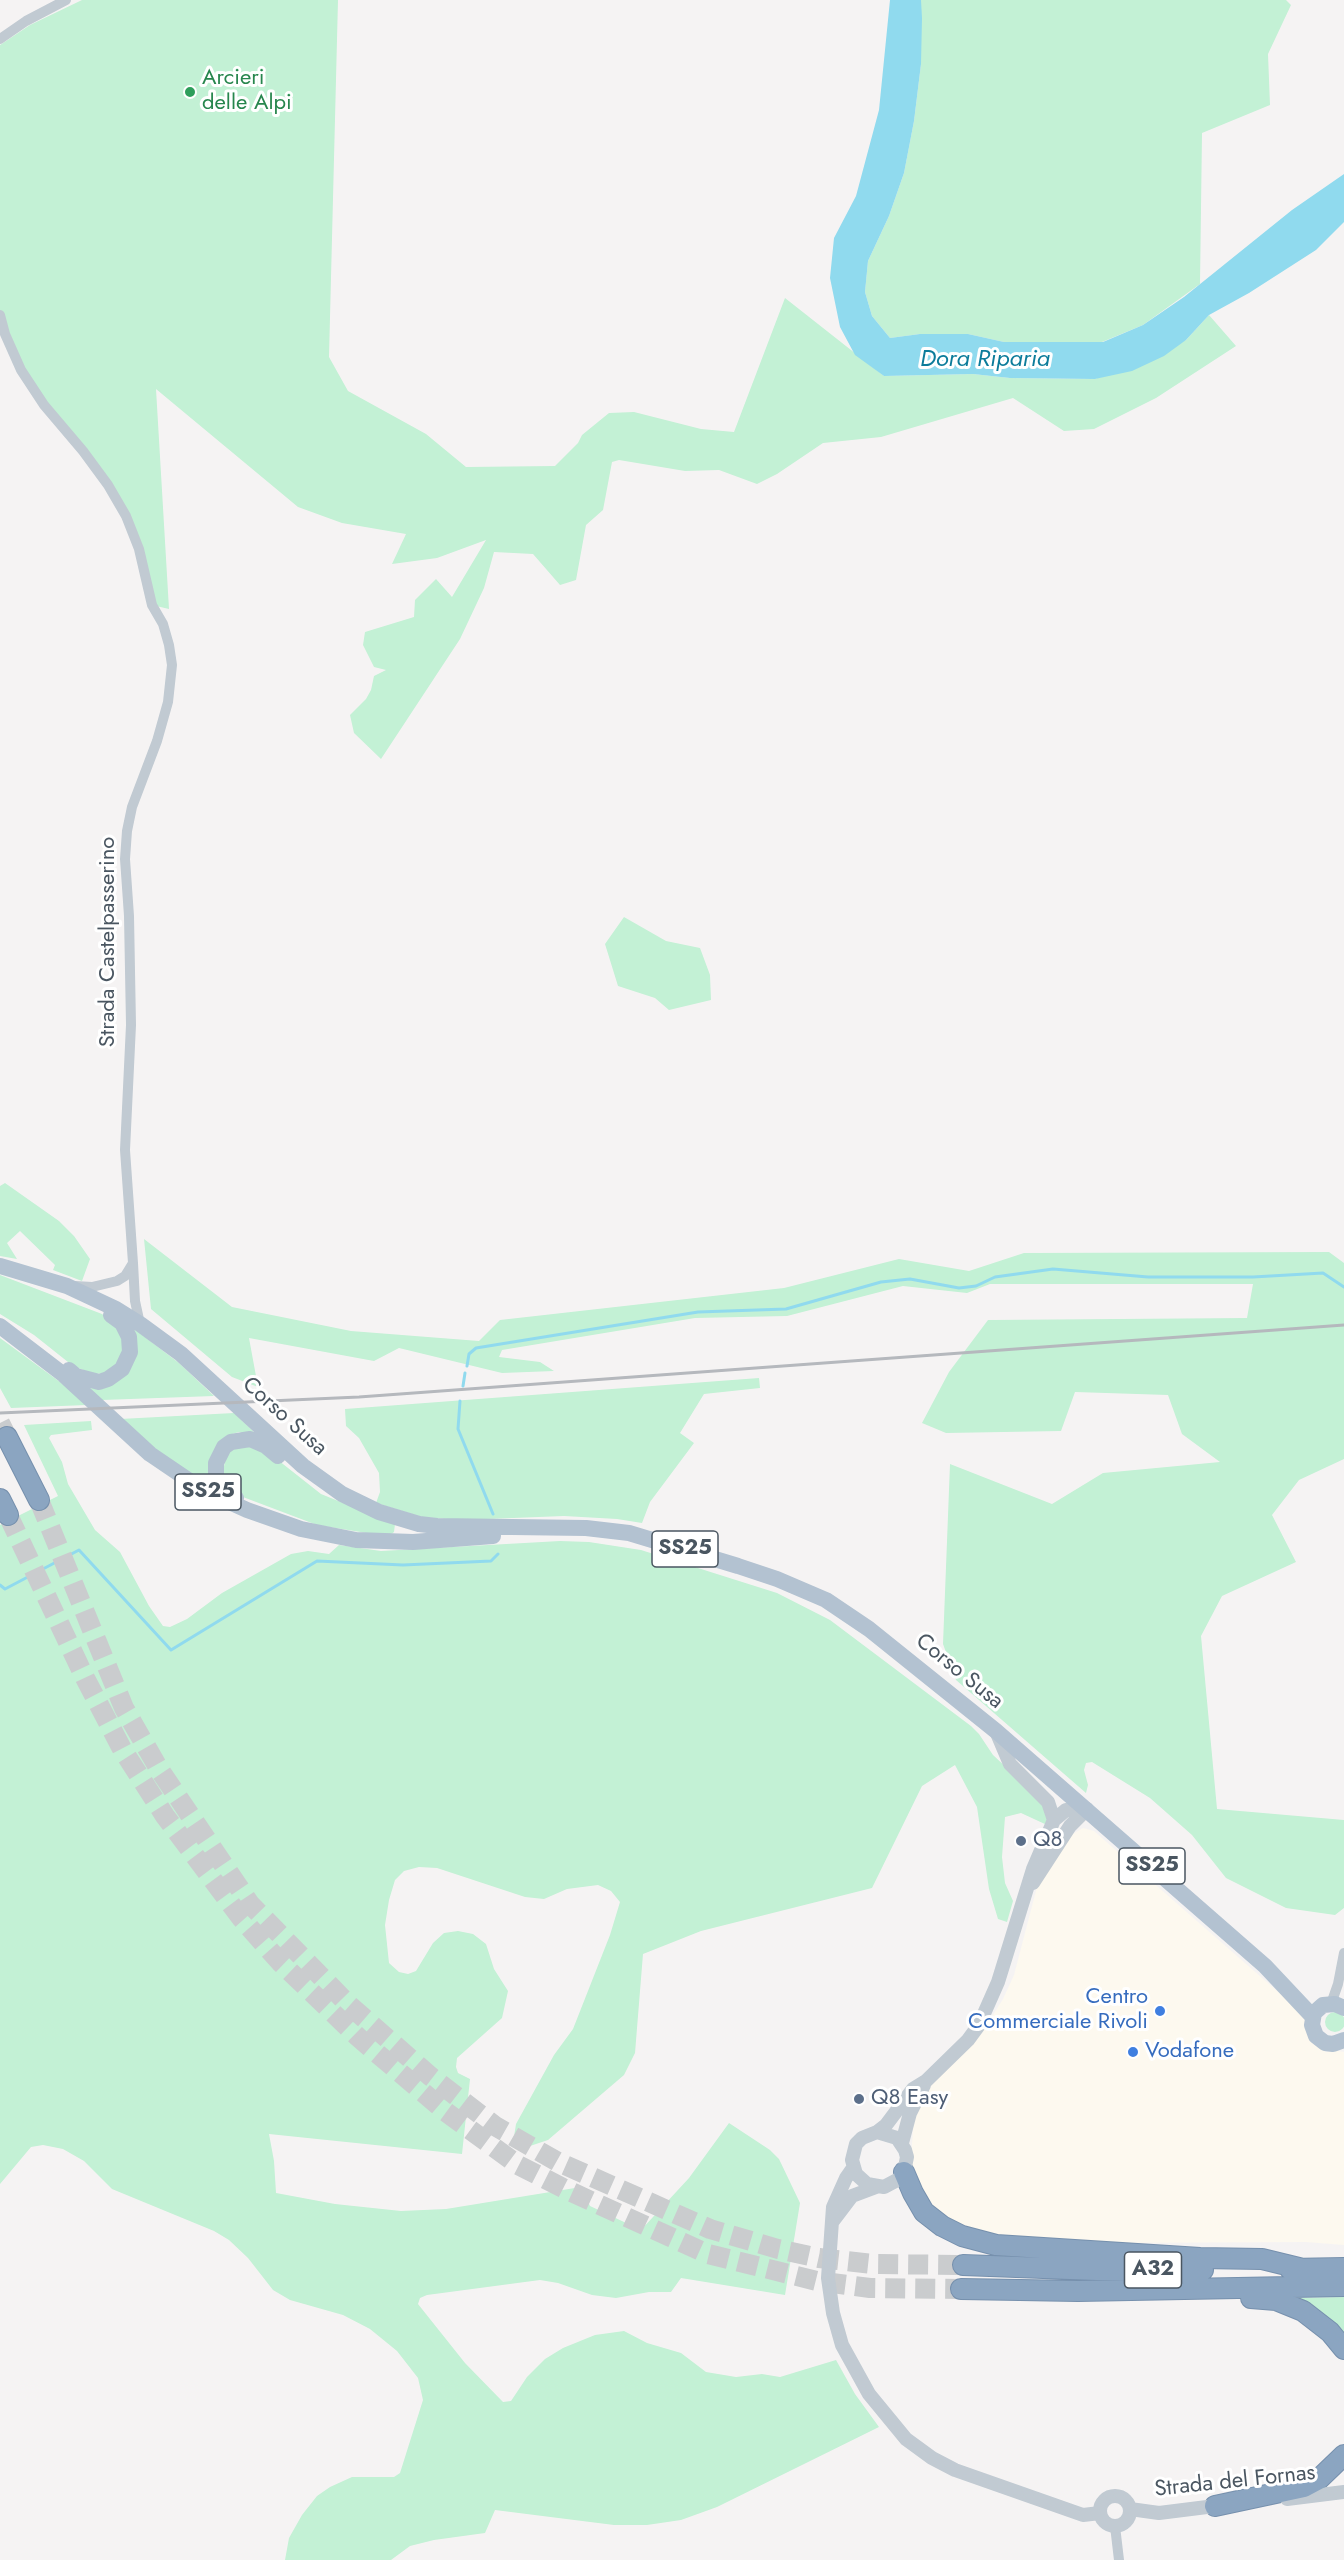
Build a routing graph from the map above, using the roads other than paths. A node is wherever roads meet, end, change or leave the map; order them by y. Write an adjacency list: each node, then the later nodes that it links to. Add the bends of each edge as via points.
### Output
1 (66, 0): 2 (street)
2 (0, 39)
3 (0, 315): 4 (street, Strada Castelpasserino, via 21,370 108,485 126,516 139,549 152,605 163,624 172,665 168,702 132,807 125,859 131,1026 125,1142)
4 (133, 1263): 6 (street, via 125,1276 108,1284); 7 (street, Strada Castelpasserino)
5 (0, 1266): 6 (main road, Corso Susa / SS25)
6 (67, 1286): 7 (main road, Corso Susa / SS25); 8 (main road, via 80,1300 112,1316 126,1330 130,1352 116,1374 99,1382 76,1376 32,1339)
7 (140, 1324): 10 (main road, Corso Susa / SS25, via 182,1354 303,1466)
8 (3, 1328): 13 (main road, Corso Susa / SS25, via 64,1375 127,1434 174,1471 227,1502)
9 (7, 1437): 11 (highway)
10 (342, 1494): 12 (main road, Corso Susa / SS25, via 379,1512 419,1524); 13 (main road, via 310,1483 259,1441 242,1438 224,1448 215,1471 224,1491 282,1516)
11 (39, 1500)
12 (563, 1528): 13 (main road, Corso Susa / SS25, via 466,1540 403,1542 356,1540); 14 (main road, Corso Susa / SS25, via 608,1530 649,1538 811,1593 869,1629)
13 (301, 1529)
14 (996, 1731): 15 (main road, Corso Susa / SS25); 16 (street, via 1010,1764 1048,1802)
15 (1087, 1809): 16 (street, via 1066,1810); 17 (street, via 1070,1826); 20 (main road, Corso Susa / SS25, via 1265,1966)
16 (1054, 1820): 17 (street)
17 (1029, 1887): 22 (street, via 986,2012 968,2040)
18 (1344, 1953): 19 (street)
19 (1343, 1973): 20 (street)
20 (1328, 2008): 21 (main road, via 1312,2029 1318,2039 1329,2044)
21 (1343, 2042)
22 (926, 2081): 23 (street, via 913,2089); 24 (street, via 909,2113)
23 (877, 2132): 24 (street, via 891,2134); 25 (street, via 856,2144)
24 (902, 2143): 26 (street, via 907,2157)
25 (853, 2168): 27 (street, via 861,2180); 28 (street, via 835,2200)
26 (904, 2172): 27 (street, via 892,2184); 31 (highway, via 924,2212 962,2236 996,2245 1262,2259)
27 (876, 2187): 28 (street, via 852,2196)
28 (832, 2221): 40 (street, via 828,2278 837,2329 858,2376 896,2429 916,2448 956,2470 1083,2515)
29 (963, 2265): 31 (highway, A32, via 1097,2270)
30 (1344, 2268): 31 (highway, A32)
31 (1303, 2269)
32 (1344, 2286): 34 (highway, A32)
33 (961, 2289): 34 (highway, A32)
34 (1078, 2291): 35 (highway, via 1116,2299 1276,2301 1317,2320)
35 (1344, 2349)
36 (1344, 2455): 38 (highway, via 1326,2474 1304,2487)
37 (1344, 2492): 38 (street, Strada del Fornas)
38 (1215, 2506): 39 (street, Strada del Fornas, via 1159,2513)
39 (1130, 2509): 40 (street, via 1120,2497 1110,2497 1102,2503); 41 (street, via 1125,2522)
40 (1100, 2513): 41 (street, via 1104,2521)
41 (1115, 2526): 42 (street)
42 (1119, 2560)

